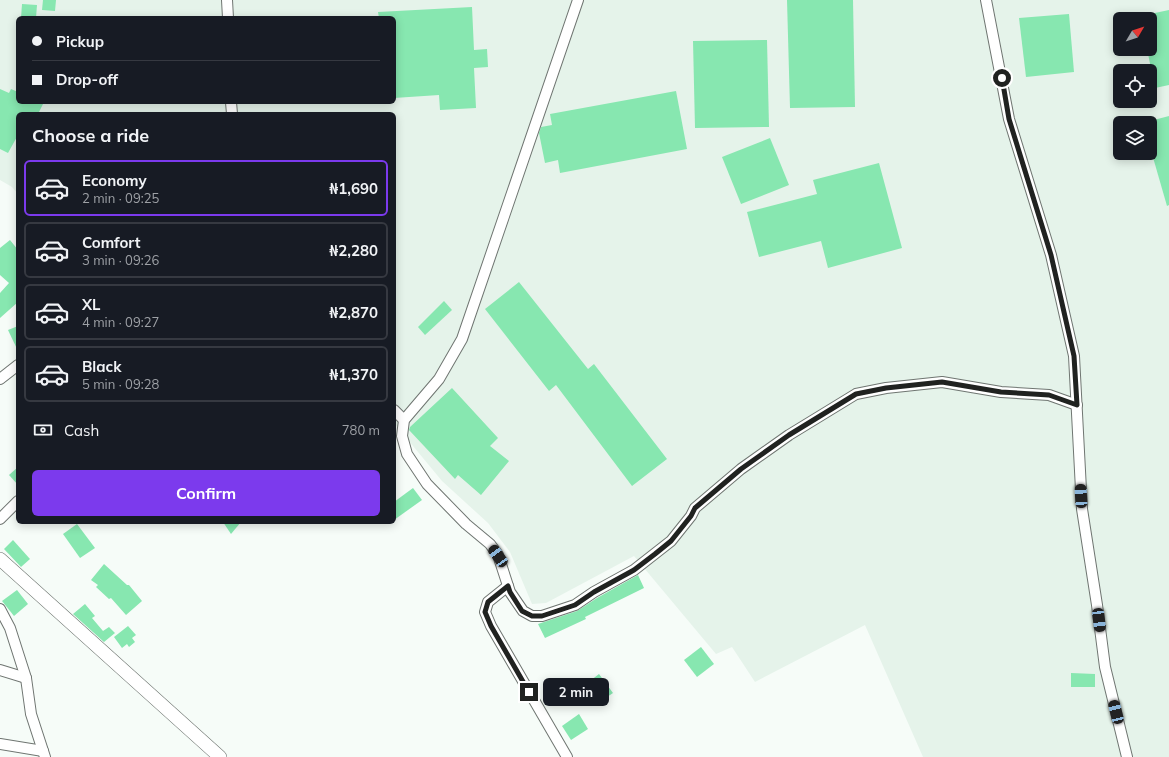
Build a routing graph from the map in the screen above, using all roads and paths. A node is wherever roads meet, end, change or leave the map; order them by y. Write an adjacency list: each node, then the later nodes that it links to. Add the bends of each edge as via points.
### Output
1 (227, 0): 4 (street)
2 (578, 0): 9 (street, via 462,339 439,379)
3 (986, 0): 7 (street, via 1009,119 1051,255 1074,356)
4 (228, 16)
5 (16, 367): 6 (street)
6 (0, 379)
7 (1077, 405): 13 (street, via 1049,395 1001,392 942,382 856,394 789,435 741,469 695,508 671,541 634,570 575,605 542,616 532,616 522,611); 21 (street, via 1082,509 1105,666)
8 (396, 412): 9 (street)
9 (404, 420): 13 (street, via 402,436 407,454 427,484 466,524 490,544 498,556)
10 (16, 503): 11 (street)
11 (0, 520)
12 (0, 559): 19 (street)
13 (508, 586): 20 (street, via 488,602 485,612)
14 (0, 609): 16 (street, via 10,628)
15 (0, 670): 16 (street)
16 (26, 678): 18 (street, via 31,714)
17 (0, 744): 18 (street)
18 (44, 754)
19 (220, 757)
20 (567, 757)
21 (1127, 757)

